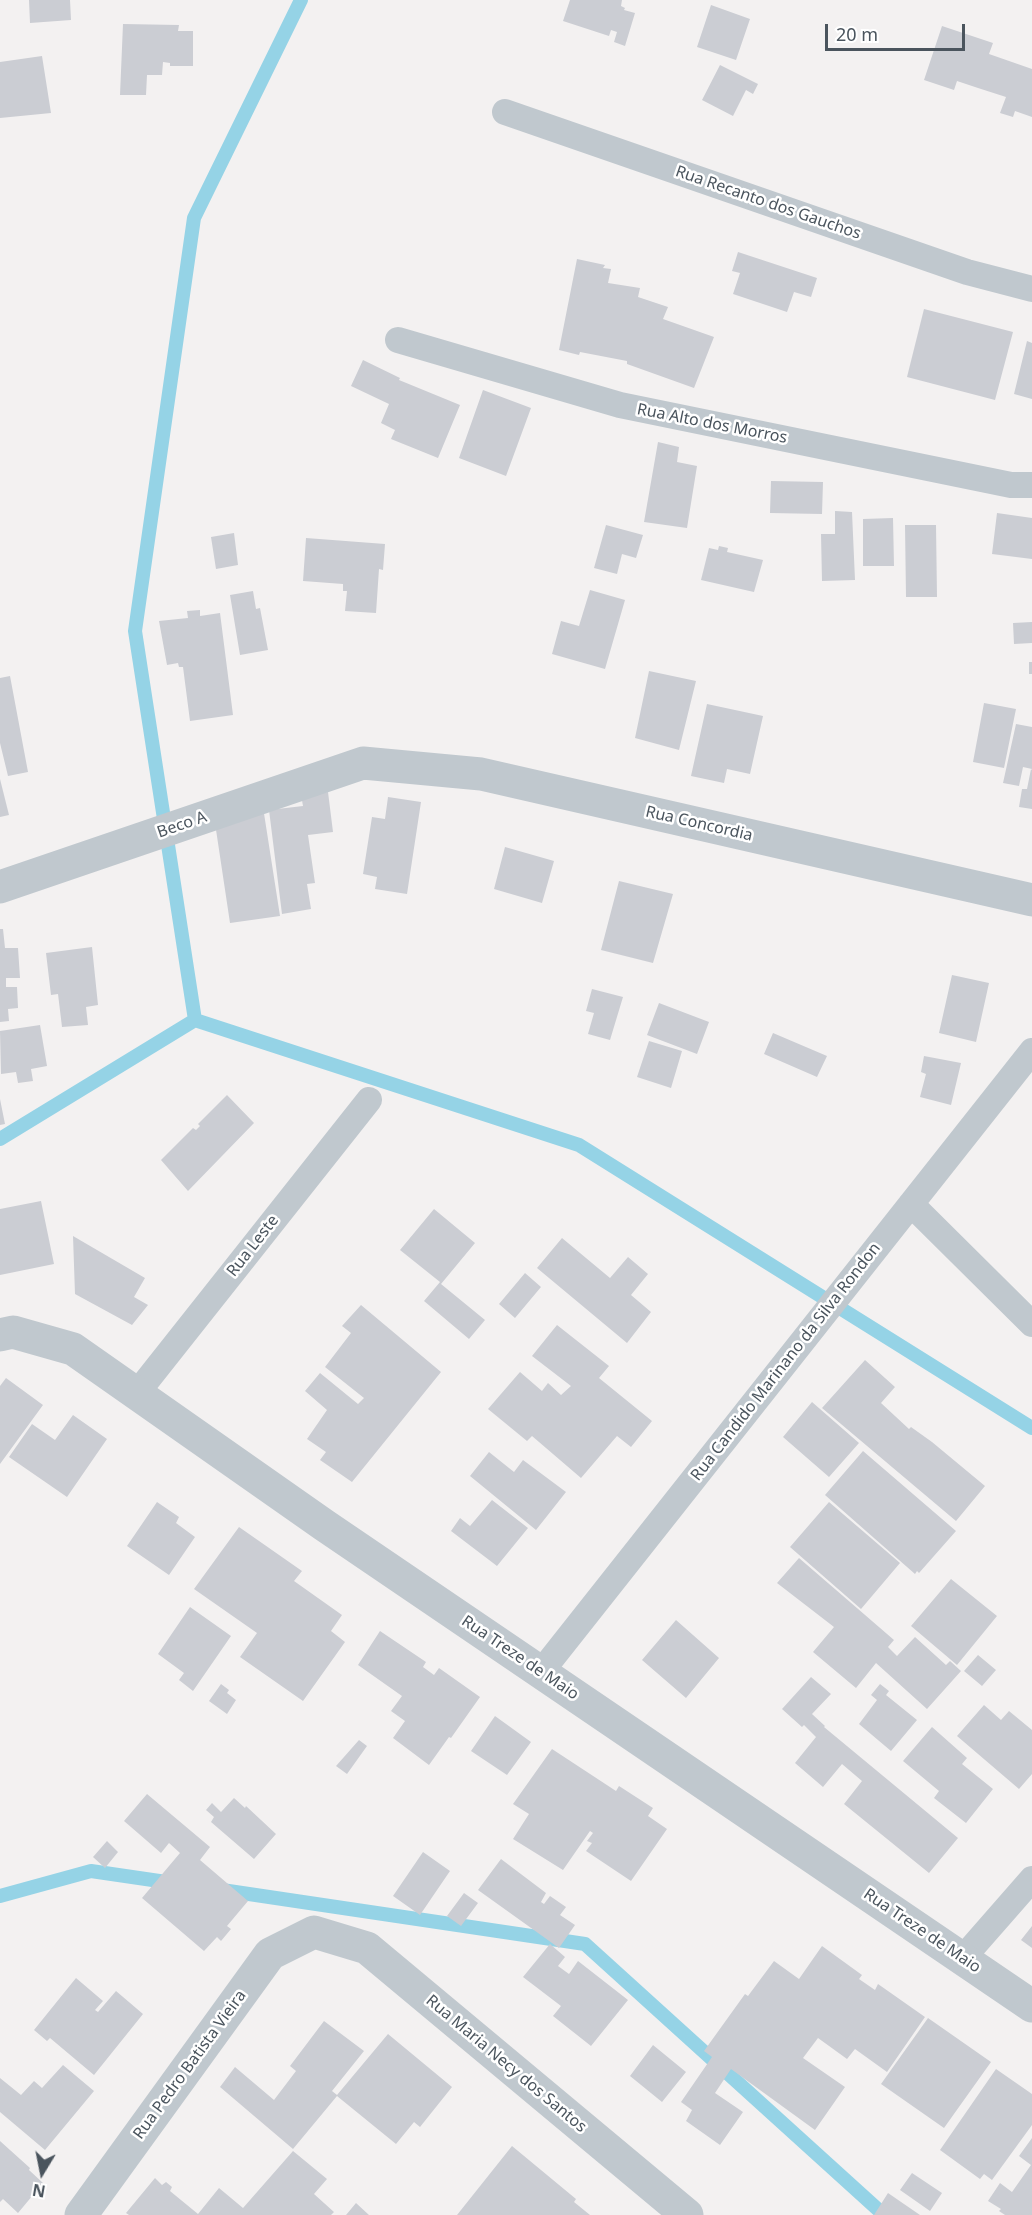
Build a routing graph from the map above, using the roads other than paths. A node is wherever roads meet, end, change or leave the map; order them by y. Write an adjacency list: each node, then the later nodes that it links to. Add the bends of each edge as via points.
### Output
1 (505, 112): 2 (lane, Rua Recanto dos Gauchos, via 967,272)
2 (1032, 290)
3 (398, 340): 4 (lane, Rua Alto dos Morros, via 620,405 1011,485)
4 (1032, 485)
5 (363, 763): 6 (street, Beco A); 7 (street, Rua Concordia, via 481,774)
6 (0, 887)
7 (1032, 900)
8 (1032, 1051): 10 (lane, Rua Candido Marinano da Silva Rondon)
9 (369, 1100): 13 (lane, Rua Leste)
10 (911, 1204): 11 (lane); 14 (lane, Rua Candido Marinano da Silva Rondon)
11 (1032, 1324)
12 (0, 1335): 13 (street, Rua Treze de Maio, via 13,1332 74,1348)
13 (137, 1393): 14 (street, Rua Treze de Maio)
14 (541, 1672): 17 (street, Rua Treze de Maio)
15 (1032, 1879): 17 (lane)
16 (314, 1932): 19 (street, Rua Pedro Batista Vieira, via 270,1954); 20 (street, Rua Maria Necy dos Santos, via 367,1948)
17 (963, 1959): 18 (street, Rua Treze de Maio)
18 (1032, 2006)
19 (81, 2215)
20 (687, 2215)

